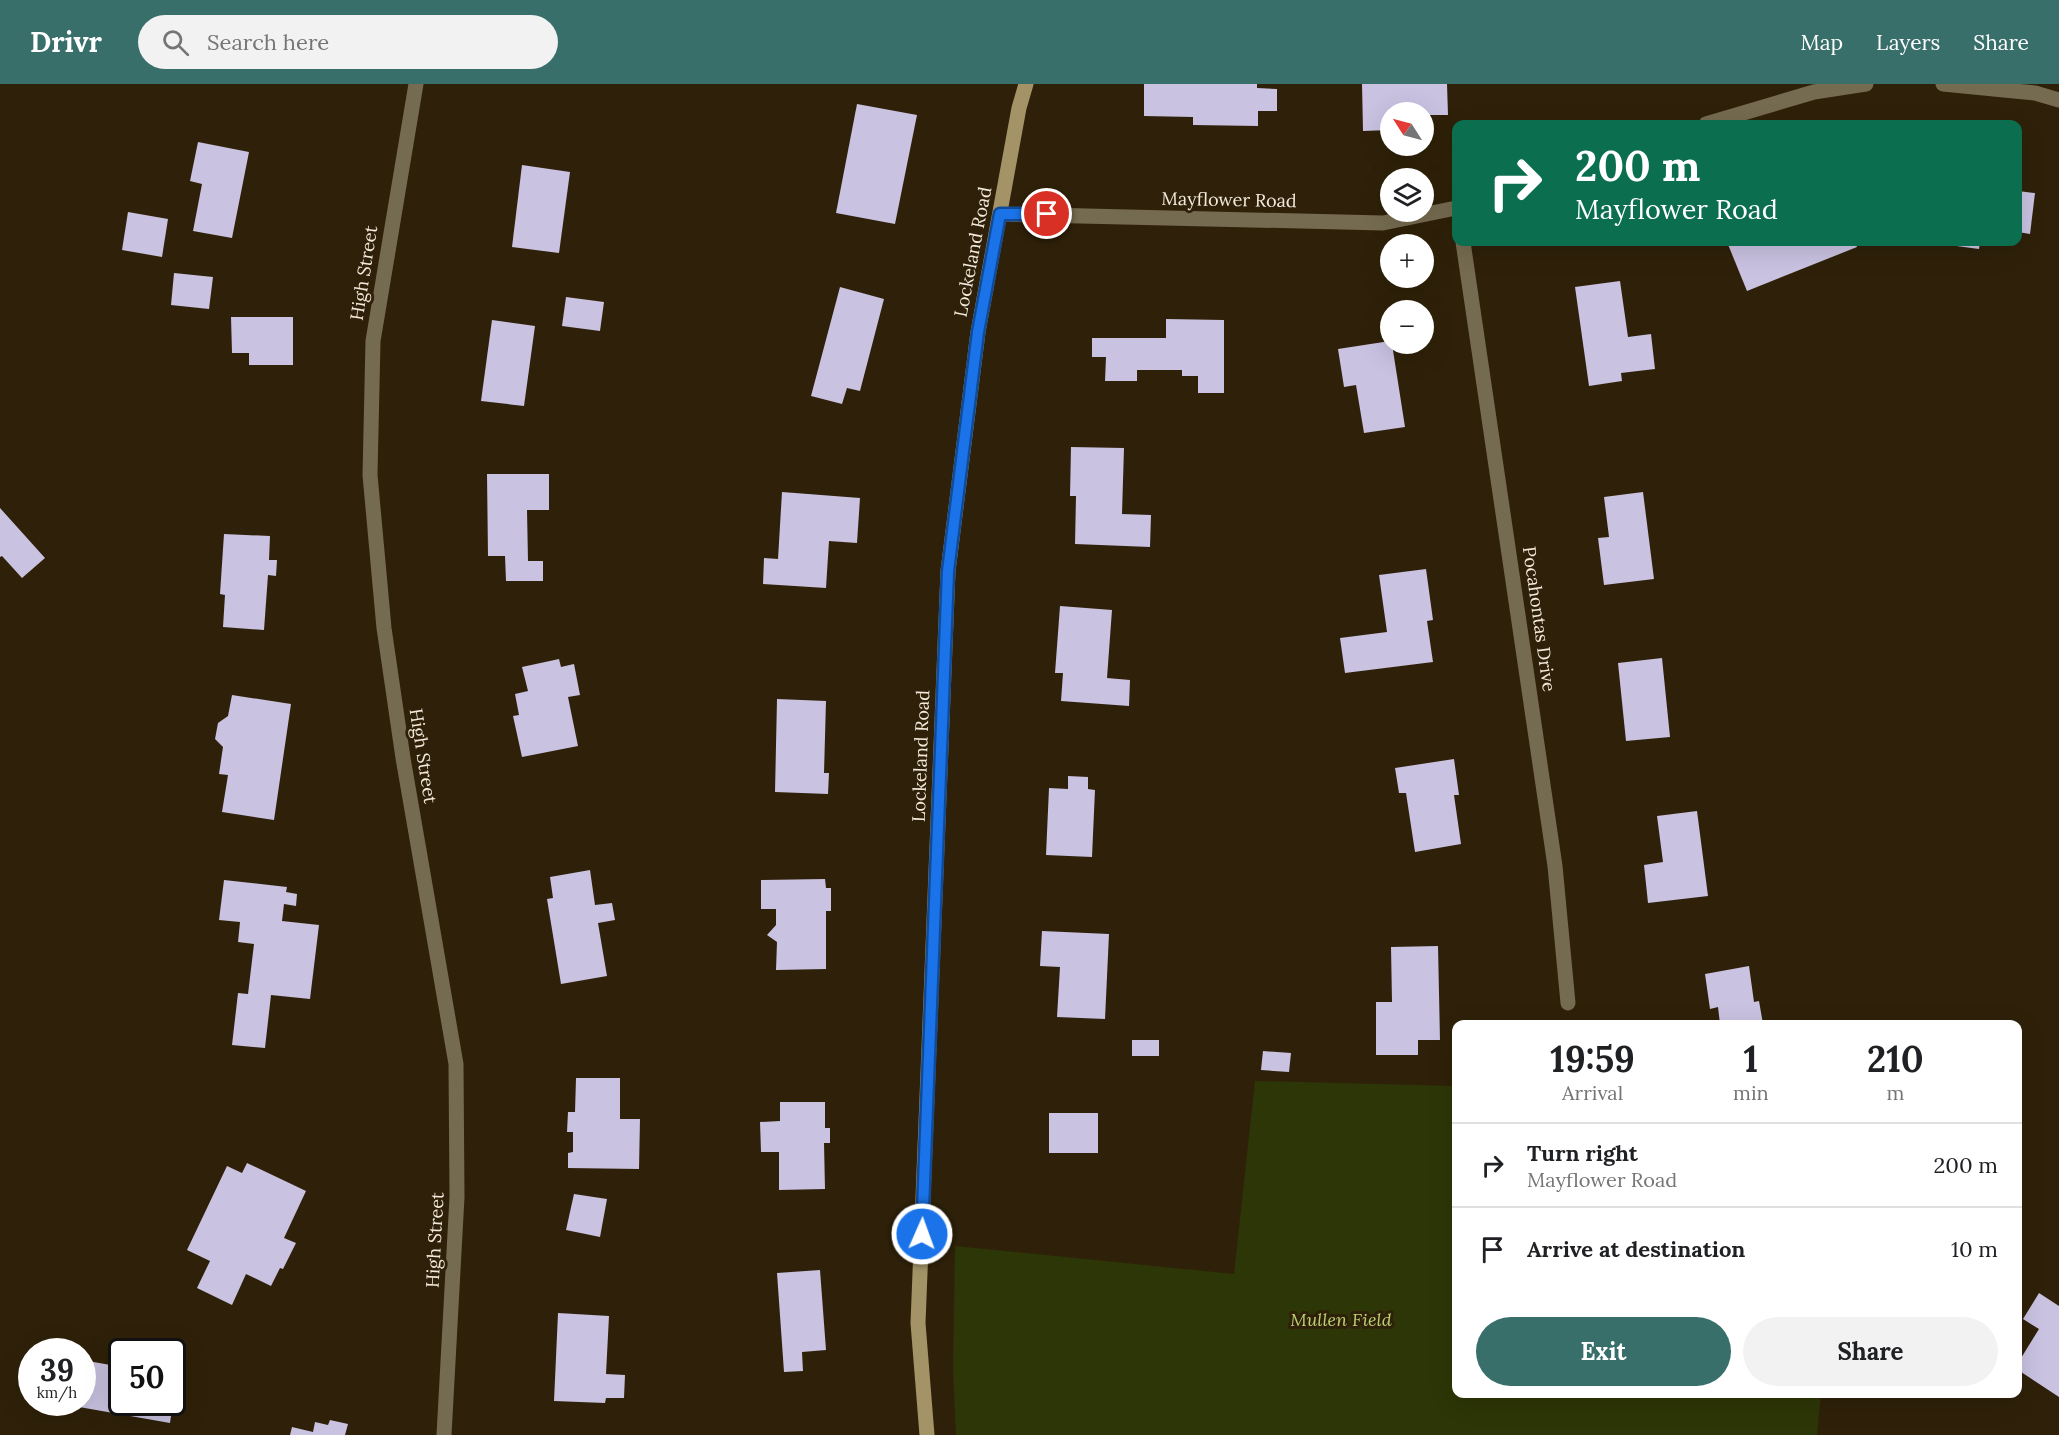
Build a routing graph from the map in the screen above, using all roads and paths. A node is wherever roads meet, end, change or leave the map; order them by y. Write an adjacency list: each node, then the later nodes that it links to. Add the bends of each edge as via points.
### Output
1 (416, 84): 11 (street, High Street, via 373,341 370,475 384,628 456,1064 457,1197)
2 (1026, 84): 8 (main road, Lockeland Road)
3 (1866, 84): 6 (street, via 1814,92)
4 (1943, 84): 5 (street, via 2035,93)
5 (2059, 100)
6 (1720, 120)
7 (1452, 209): 8 (street, Mayflower Road, via 1383,223)
8 (1000, 214): 12 (main road, Lockeland Road, via 978,332 948,571 918,1323)
9 (1464, 246): 10 (street, Pocahontas Drive, via 1554,866)
10 (1568, 1003)
11 (444, 1435)
12 (927, 1435)

